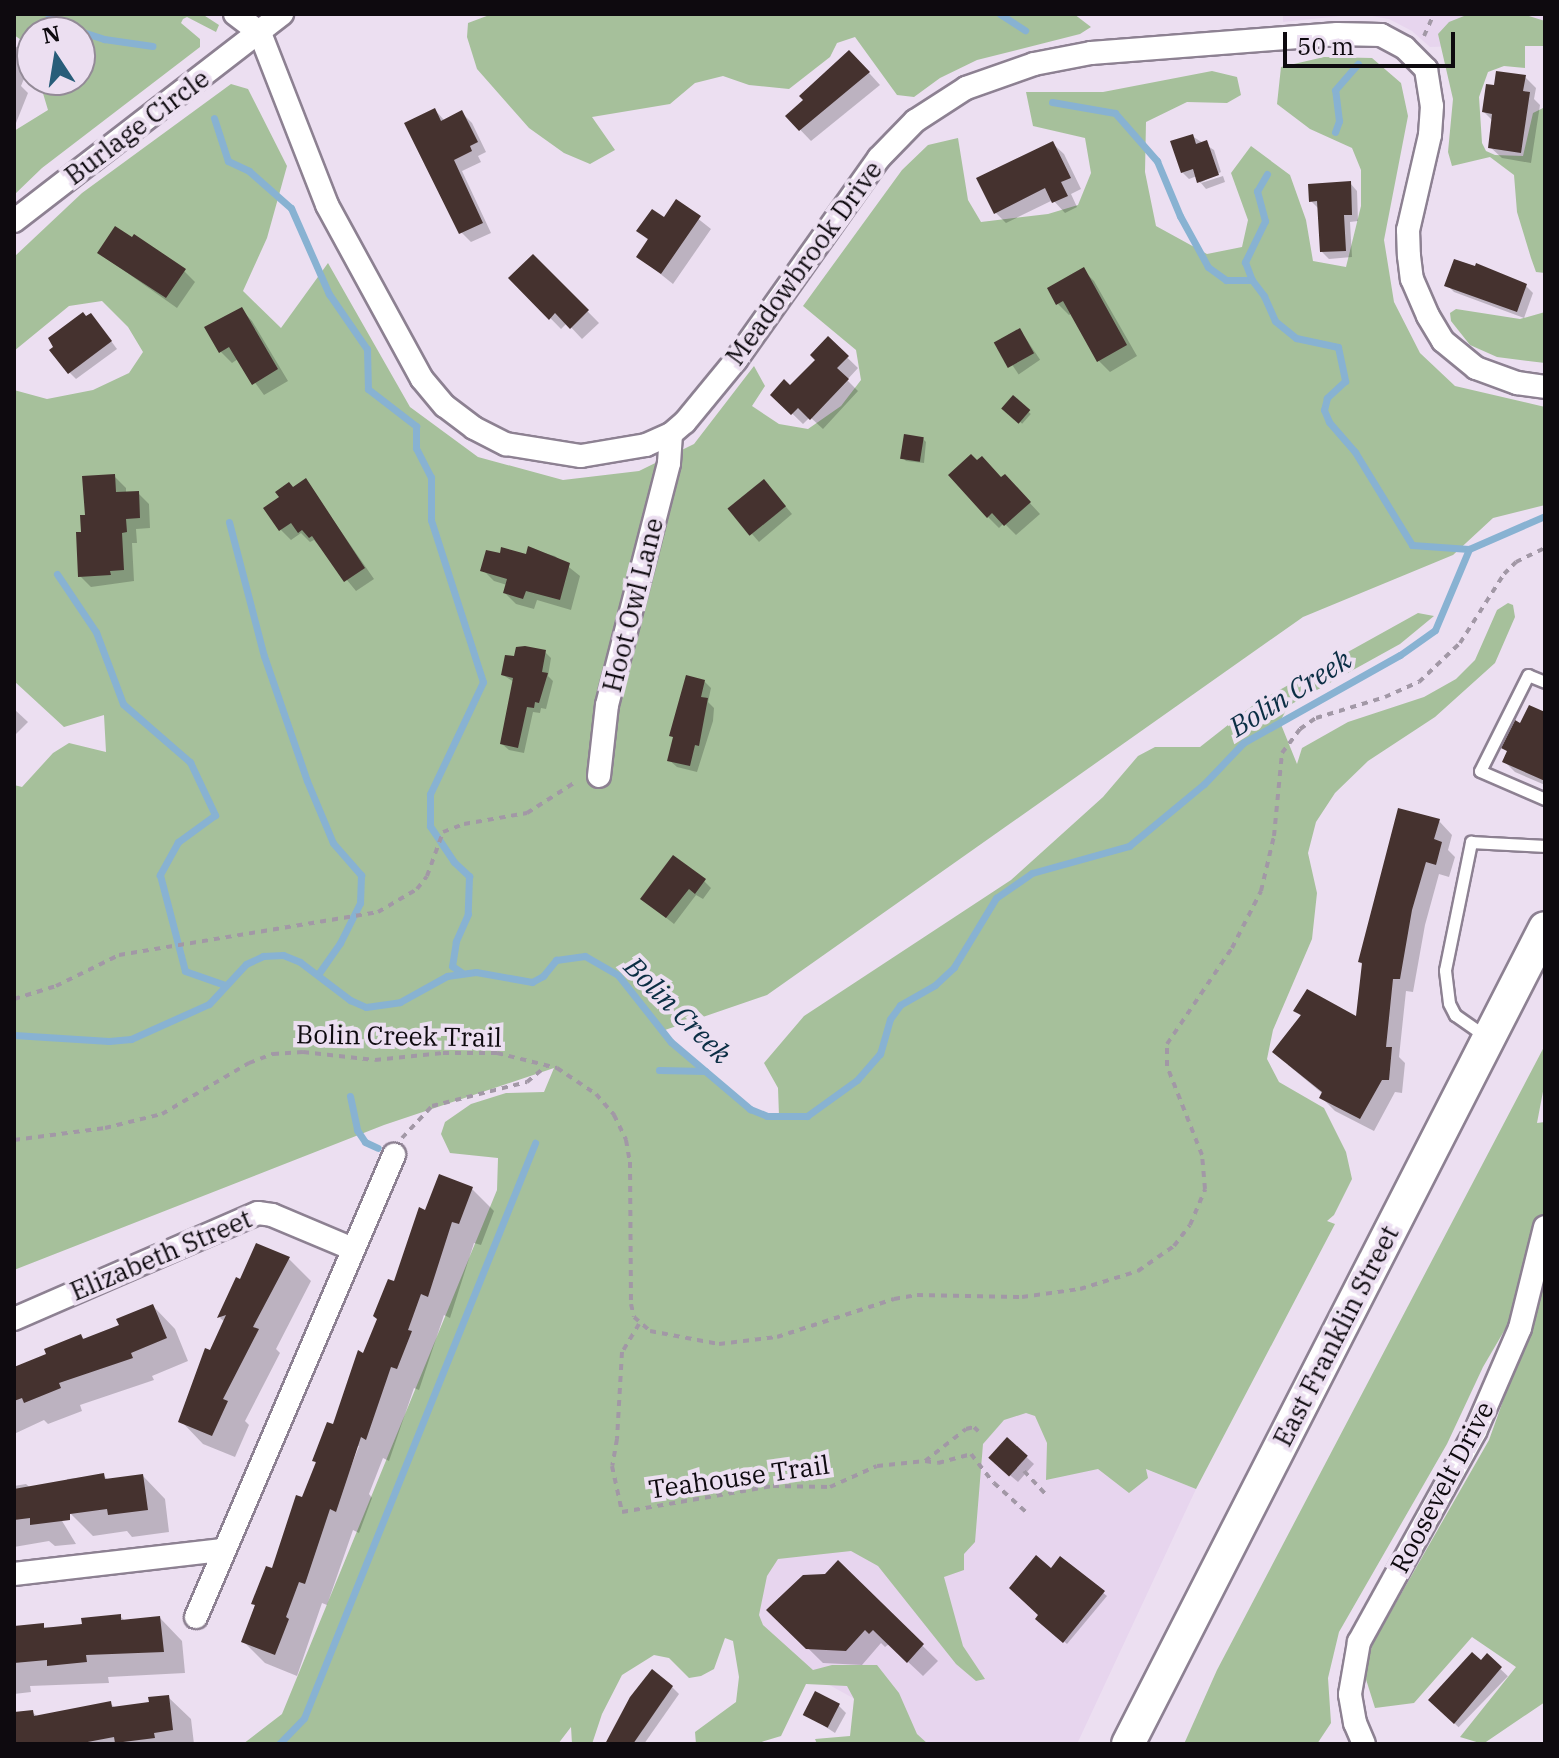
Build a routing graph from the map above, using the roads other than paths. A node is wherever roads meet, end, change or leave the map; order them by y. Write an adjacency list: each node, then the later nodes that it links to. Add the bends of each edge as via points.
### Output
1 (235, 14): 3 (street)
2 (282, 14): 3 (street, Burlage Circle)
3 (260, 33): 4 (street, Burlage Circle); 6 (street, Meadowbrook Drive, via 327,205 422,379 445,406 506,444 545,452 613,452)
4 (14, 221)
5 (1545, 387): 6 (street, Meadowbrook Drive, via 1476,368 1443,341 1428,316 1412,279 1408,243 1430,135 1426,69 1405,48 1381,35 1337,34 1091,53 1034,64 966,88 915,121 879,158 736,360)
6 (671, 434): 8 (street, Hoot Owl Lane, via 669,463 607,705)
7 (1545, 682): 9 (lane, via 1528,675 1480,771)
8 (599, 776)
9 (1545, 799)
10 (1545, 846): 12 (lane, via 1471,842 1445,970 1455,1015)
11 (1545, 928): 12 (main road, East Franklin Street)
12 (1489, 1038): 20 (main road, East Franklin Street)
13 (394, 1155): 15 (street)
14 (1545, 1227): 21 (street, Roosevelt Drive, via 1520,1328 1475,1432 1359,1642 1350,1694)
15 (353, 1249): 16 (street, Elizabeth Street, via 258,1213); 17 (street)
16 (14, 1319)
17 (223, 1550): 18 (street); 19 (street)
18 (14, 1574)
19 (196, 1617)
20 (1128, 1744)
21 (1364, 1744)

